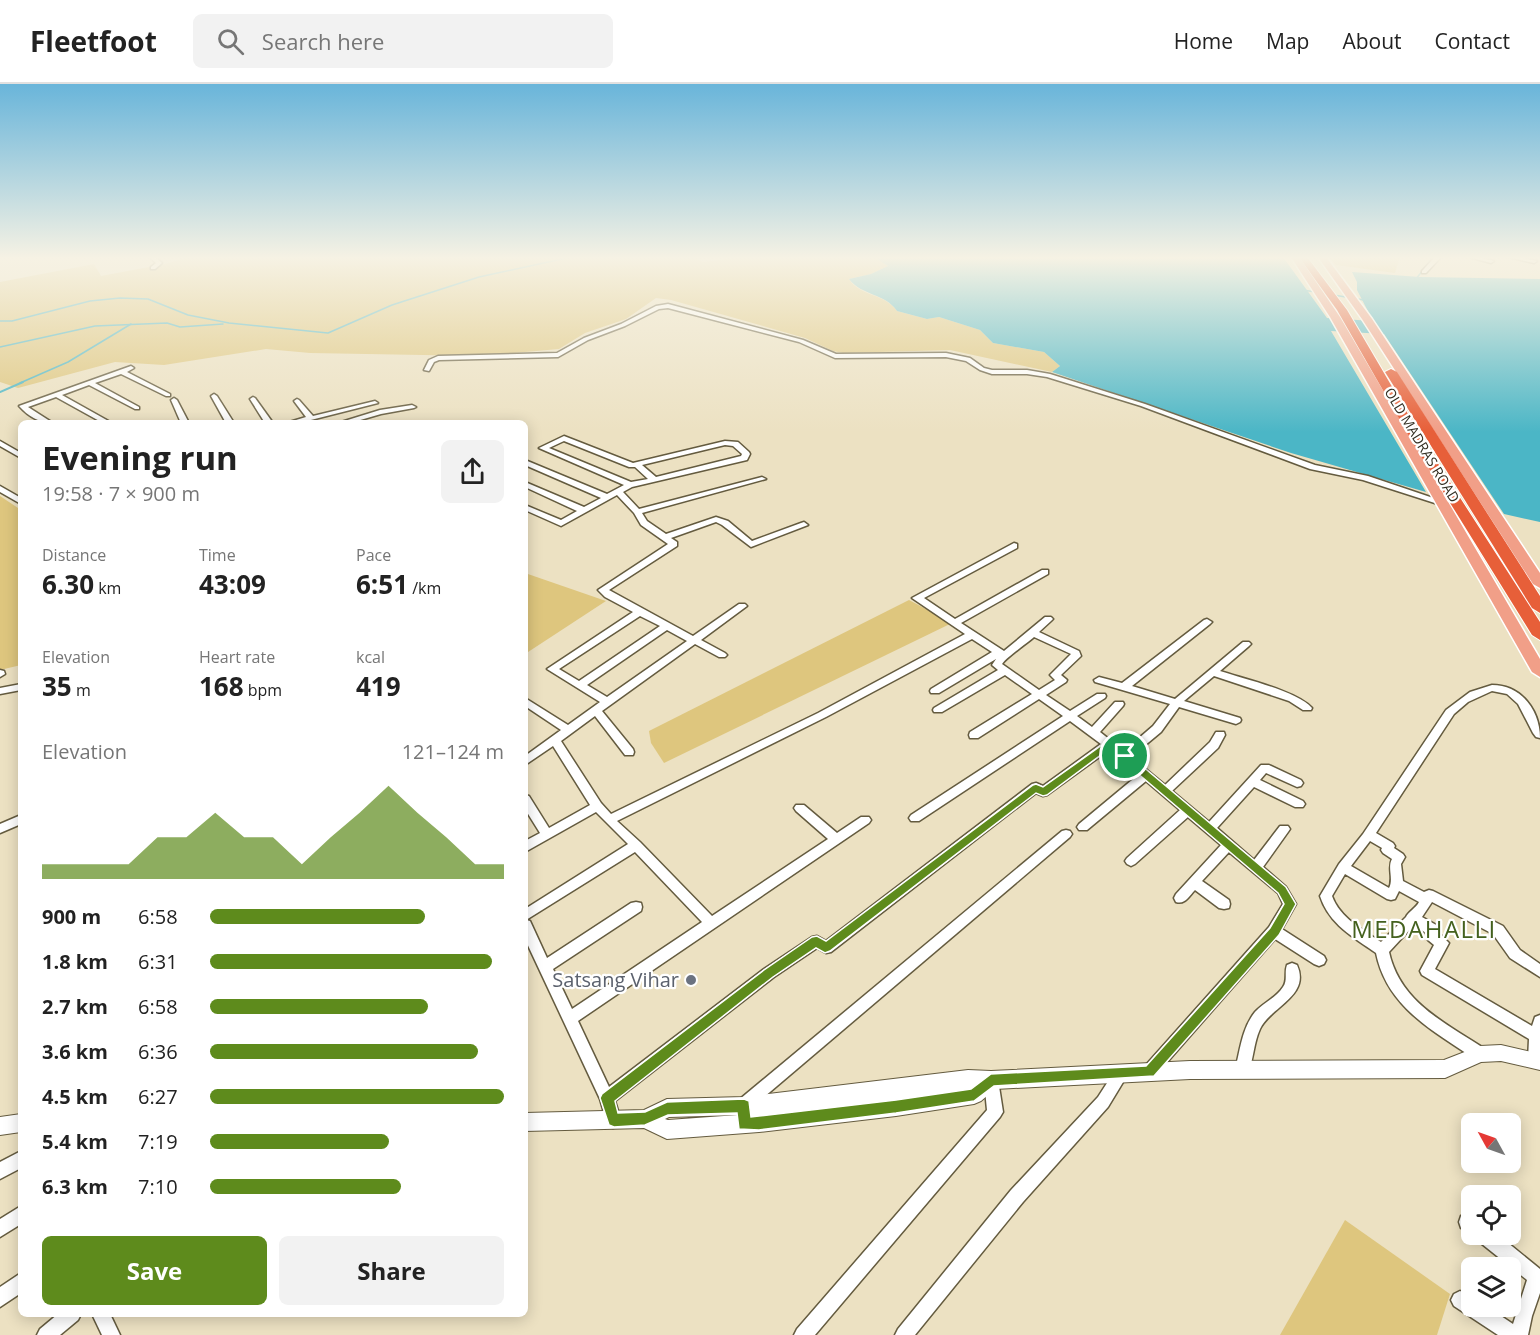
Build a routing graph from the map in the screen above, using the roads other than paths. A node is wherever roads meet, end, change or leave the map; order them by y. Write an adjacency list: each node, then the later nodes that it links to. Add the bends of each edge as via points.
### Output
1 (641, 315): 8 (street, via 561,354 438,358 431,360)
2 (704, 315): 39 (street, via 801,341 835,356 956,355 992,372 1048,375 1313,467 1372,480)
3 (1349, 315): 5 (main road)
4 (1349, 315): 5 (highway, OLD MADRAS ROAD)
5 (1351, 318): 6 (highway, OLD MADRAS ROAD); 6 (main road)
6 (1361, 334): 30 (highway, OLD MADRAS ROAD); 39 (main road); 59 (highway, OLD MADRAS ROAD, via 1422,448)
7 (131, 368): 9 (street)
8 (427, 370)
9 (120, 371): 10 (street); 21 (street, via 171,397)
10 (89, 382): 11 (street); 17 (street)
11 (56, 394): 19 (street, via 23,406); 20 (street)
12 (214, 396): 22 (street)
13 (253, 399): 23 (street)
14 (297, 400): 18 (street)
15 (375, 403): 18 (street)
16 (412, 407): 25 (street)
17 (137, 408)
18 (311, 418): 24 (street)
19 (44, 420)
20 (103, 420)
21 (184, 420)
22 (228, 420)
23 (267, 420)
24 (303, 420)
25 (352, 420)
26 (0, 443): 27 (street)
27 (18, 454)
28 (528, 463): 37 (street)
29 (638, 465): 32 (street); 32 (street, via 725,442 735,444 746,454 744,458); 34 (street, via 564,438 543,448)
30 (1461, 472): 49 (main road); 51 (highway, OLD MADRAS ROAD)
31 (762, 478): 43 (street)
32 (654, 480): 34 (street)
33 (528, 485): 41 (street)
34 (630, 485): 36 (street)
35 (0, 488): 38 (street)
36 (618, 492): 37 (street); 43 (street)
37 (607, 497): 41 (street)
38 (18, 500)
39 (1444, 503): 66 (main road)
40 (528, 508): 42 (street)
41 (583, 510): 42 (street, via 561,523)
42 (537, 512): 44 (street)
43 (637, 512): 46 (street, via 644,523)
44 (528, 516)
45 (804, 525): 46 (street, via 751,544 716,519)
46 (665, 537): 52 (street, via 674,544 603,590)
47 (1014, 546): 54 (street, via 917,598)
48 (1045, 572): 54 (street)
49 (1540, 584)
50 (742, 606): 60 (street)
51 (1540, 609)
52 (640, 612): 56 (street); 68 (street, via 552,669)
53 (1048, 620): 57 (street)
54 (956, 622): 58 (street)
55 (1207, 622): 70 (street)
56 (668, 626): 60 (street); 68 (street)
57 (1032, 632): 62 (street, via 1011,652); 73 (street, via 1076,653 1055,675 1062,680)
58 (973, 634): 62 (street); 105 (street, via 822,715)
59 (1540, 634)
60 (695, 639): 63 (street); 75 (street)
61 (1246, 644): 65 (street)
62 (1002, 654): 64 (street, via 997,665); 72 (street)
63 (722, 655)
64 (1004, 671): 73 (street); 80 (street)
65 (1213, 672): 77 (street); 79 (street, via 1293,699)
66 (1540, 672)
67 (1099, 680): 70 (street)
68 (580, 685): 75 (street)
69 (18, 688): 71 (street)
70 (1123, 688): 77 (street)
71 (0, 691)
72 (935, 691)
73 (1039, 694): 82 (street); 87 (street)
74 (1101, 696): 82 (street)
75 (608, 702): 81 (street)
76 (528, 703): 84 (street)
77 (1176, 703): 83 (street); 92 (street, via 1157,729)
78 (1119, 704): 85 (street)
79 (1308, 708)
80 (938, 710)
81 (596, 711): 84 (street); 91 (street)
82 (1071, 716): 85 (street); 103 (street)
83 (1236, 720)
84 (568, 730): 89 (street)
85 (1094, 732): 90 (street)
86 (1540, 734): 113 (street, via 1520,698 1502,688 1475,692 1464,698 1450,712)
87 (974, 735)
88 (1220, 735): 97 (street)
89 (555, 740): 93 (street); 100 (street)
90 (1109, 744): 92 (street); 145 (street, via 1043,792 1036,787 825,948 817,941 769,973)
91 (629, 752)
92 (1125, 756): 94 (street)
93 (528, 758)
94 (1147, 774): 97 (street); 108 (street)
95 (1252, 781): 96 (street, via 1265,768); 99 (street); 109 (street)
96 (1297, 783)
97 (1165, 791): 102 (street)
98 (528, 804): 112 (street)
99 (1299, 804)
100 (597, 806): 105 (street); 112 (street)
101 (800, 808): 114 (street)
102 (1188, 810): 109 (street); 118 (street)
103 (915, 818)
104 (18, 820): 107 (street)
105 (609, 820): 116 (street)
106 (864, 820): 114 (street)
107 (1, 827)
108 (1083, 827)
109 (1209, 829): 117 (street)
110 (1284, 829): 120 (street)
111 (1066, 834): 146 (street)
112 (548, 835): 115 (street)
113 (1369, 835): 119 (street); 122 (street, via 1399,857 1395,864)
114 (836, 839): 129 (street)
115 (528, 845)
116 (636, 845): 127 (street); 129 (street)
117 (1228, 845): 120 (street); 121 (street)
118 (1131, 861)
119 (1343, 867): 122 (street, via 1391,896); 132 (street, via 1326,896 1328,905)
120 (1255, 868): 131 (street, via 1289,898 1286,914)
121 (1194, 882): 123 (street); 125 (street)
122 (1397, 884): 124 (street)
123 (1180, 898)
124 (1427, 900): 128 (street); 136 (street, via 1429,896 1498,930 1515,954)
125 (1224, 904)
126 (636, 907): 134 (street)
127 (528, 913)
128 (1412, 917): 132 (street); 138 (street, via 1433,930 1433,936 1442,943 1427,971)
129 (711, 923): 137 (street)
130 (528, 932): 134 (street)
131 (1274, 932): 133 (street); 142 (street)
132 (1382, 950): 139 (street, via 1384,967 1402,996)
133 (1319, 960)
134 (544, 967): 137 (street)
135 (1292, 969): 141 (street, via 1294,984 1288,993 1255,1023)
136 (1540, 971)
137 (569, 1019): 145 (street)
138 (1538, 1029): 140 (street)
139 (1480, 1054): 140 (main road, via 1501,1053); 141 (main road, via 1445,1069)
140 (1537, 1061)
141 (1242, 1070): 142 (main road)
142 (1149, 1072): 143 (main road)
143 (1121, 1074): 144 (main road); 162 (street, via 1103,1102 1017,1196)
144 (991, 1080): 146 (main road, via 974,1095 896,1107); 161 (street, via 995,1112)
145 (607, 1098): 147 (street)
146 (744, 1115): 147 (main road, via 667,1130 645,1119)
147 (614, 1120): 148 (main road)
148 (528, 1122)
149 (18, 1161): 150 (street)
150 (0, 1172)
151 (18, 1217): 152 (street)
152 (0, 1229)
153 (1497, 1245): 164 (street, via 1537,1277)
154 (18, 1284): 155 (street)
155 (0, 1298)
156 (1460, 1300): 163 (street)
157 (68, 1317): 159 (street)
158 (102, 1317): 160 (street)
159 (46, 1335)
160 (111, 1335)
161 (803, 1335)
162 (904, 1335)
163 (1514, 1335)
164 (1519, 1335)

